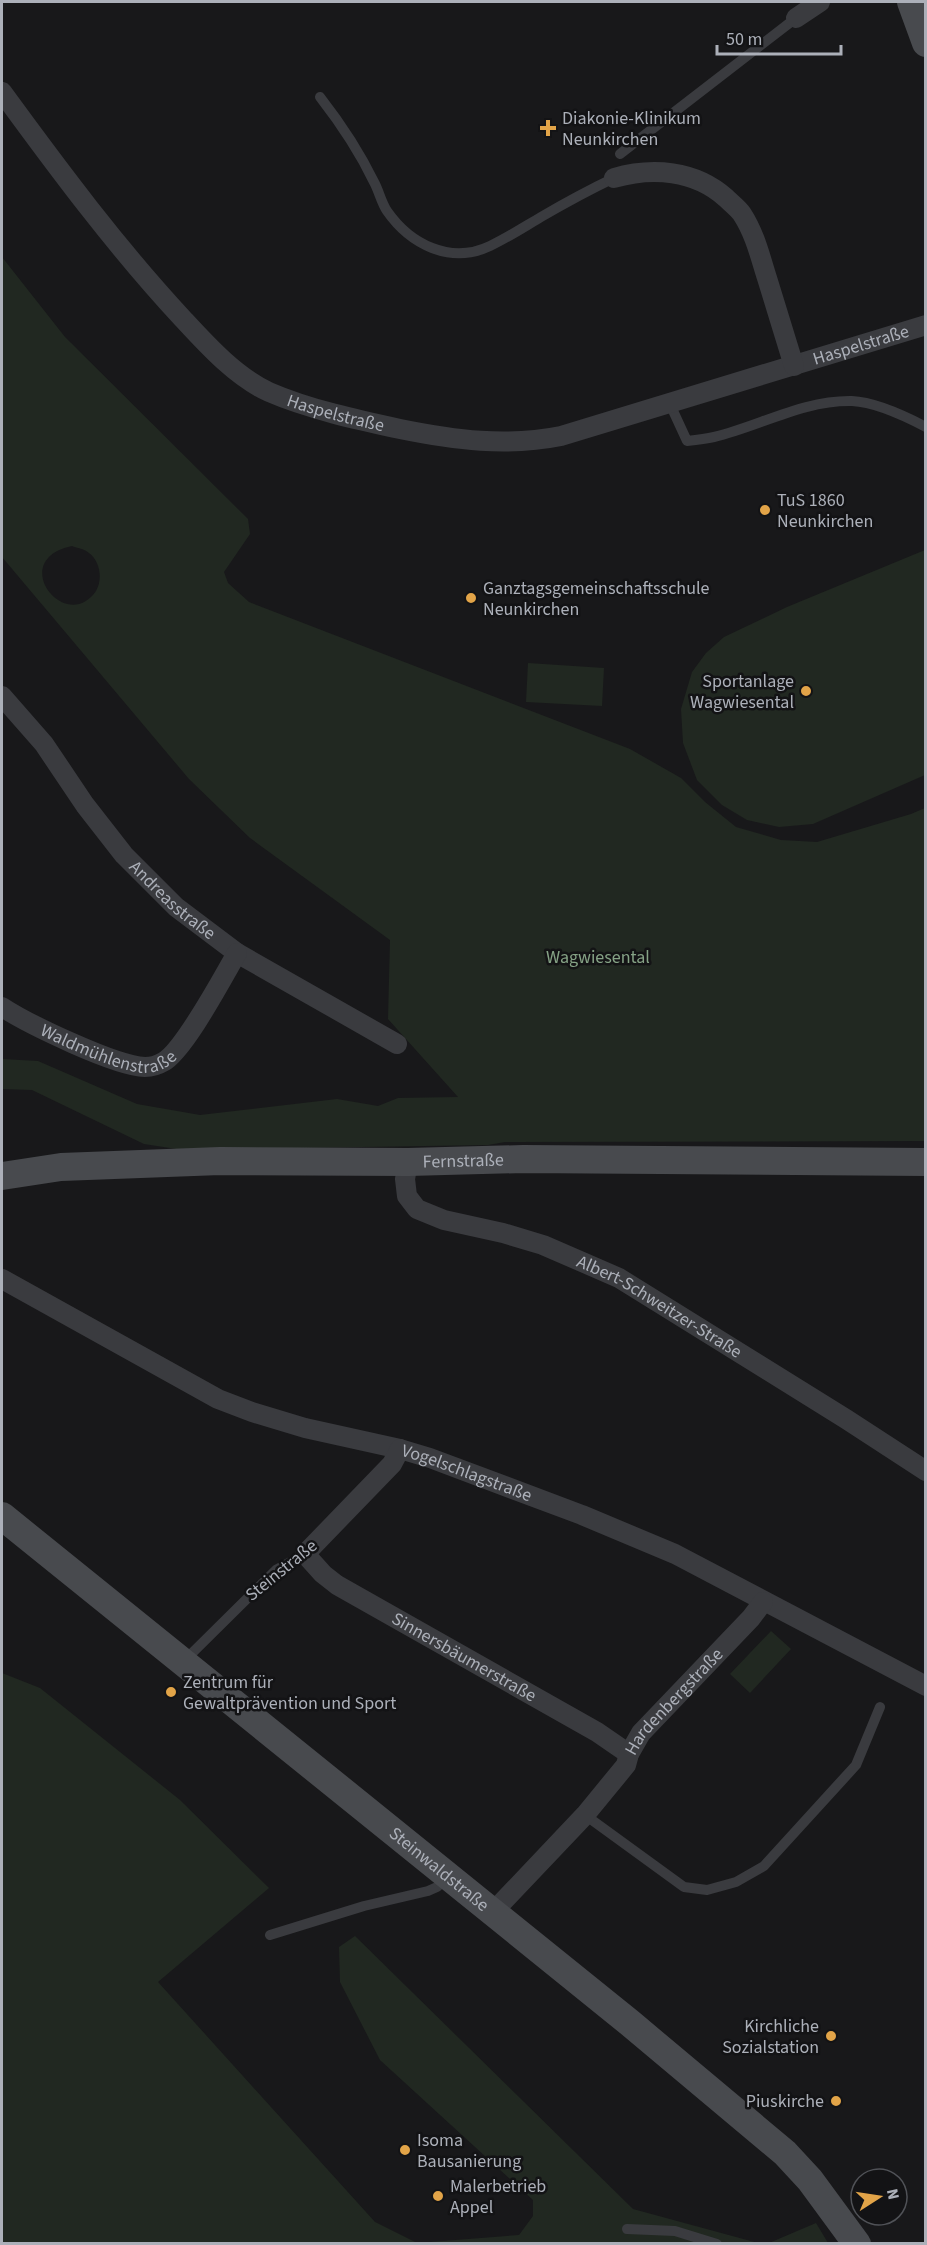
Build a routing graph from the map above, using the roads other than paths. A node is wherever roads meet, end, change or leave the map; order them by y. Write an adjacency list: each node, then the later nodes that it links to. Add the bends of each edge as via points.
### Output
1 (820, 2): 3 (street)
2 (911, 2): 4 (street)
3 (796, 18): 7 (lane)
4 (926, 43)
5 (2, 92): 11 (street, Haspelstraße, via 144,277 208,346 268,392 368,422 465,441 504,443 561,436)
6 (320, 97): 8 (lane, Haspelstraße, via 346,131 385,208 399,226 420,243 442,252 470,252 488,247)
7 (620, 154)
8 (614, 178): 10 (street, Haspelstraße, via 634,172 680,174 704,182 741,212 755,238)
9 (926, 325): 10 (street, Haspelstraße)
10 (794, 366): 11 (street, Haspelstraße)
11 (669, 402): 12 (lane, via 687,441 714,437 823,403 854,401 898,413)
12 (926, 428)
13 (2, 696): 14 (street, Andreasstraße, via 44,744 124,855 176,907)
14 (237, 953): 15 (street, Waldmühlenstraße, via 175,1052 163,1062 146,1067 84,1047); 16 (street, Andreasstraße)
15 (2, 1006)
16 (397, 1044)
17 (408, 1162): 18 (street, Fernstraße); 19 (street, Fernstraße, via 186,1162 62,1167); 22 (street, Albert-Schweitzer-Straße, via 407,1196 417,1209 444,1220 543,1245 619,1278)
18 (926, 1162)
19 (2, 1176)
20 (2, 1279): 21 (street, Vogelschlagstraße, via 218,1399 305,1428)
21 (400, 1449): 24 (street, Steinstraße, via 392,1464); 25 (street, Vogelschlagstraße, via 582,1515 675,1554)
22 (926, 1471)
23 (2, 1516): 26 (street, Steinwaldstraße)
24 (305, 1554): 26 (lane, Steinstraße, via 276,1570); 29 (street, Sinnersbäumerstraße, via 338,1586 597,1732)
25 (763, 1602): 27 (street, Vogelschlagstraße); 29 (street, Hardenbergstraße, via 641,1733)
26 (183, 1662): 31 (street, Steinwaldstraße)
27 (926, 1686)
28 (880, 1707): 30 (lane, via 856,1765 764,1866 735,1882 707,1890 684,1887)
29 (629, 1754): 30 (street, Hardenbergstraße, via 626,1766)
30 (585, 1815): 32 (street, Hardenbergstraße)
31 (448, 1877): 32 (street, Steinwaldstraße); 33 (lane, via 428,1891)
32 (493, 1912): 36 (street, Steinwaldstraße, via 785,2153)
33 (270, 1935)
34 (627, 2229): 35 (lane, via 675,2231)
35 (717, 2244)
36 (857, 2244)

